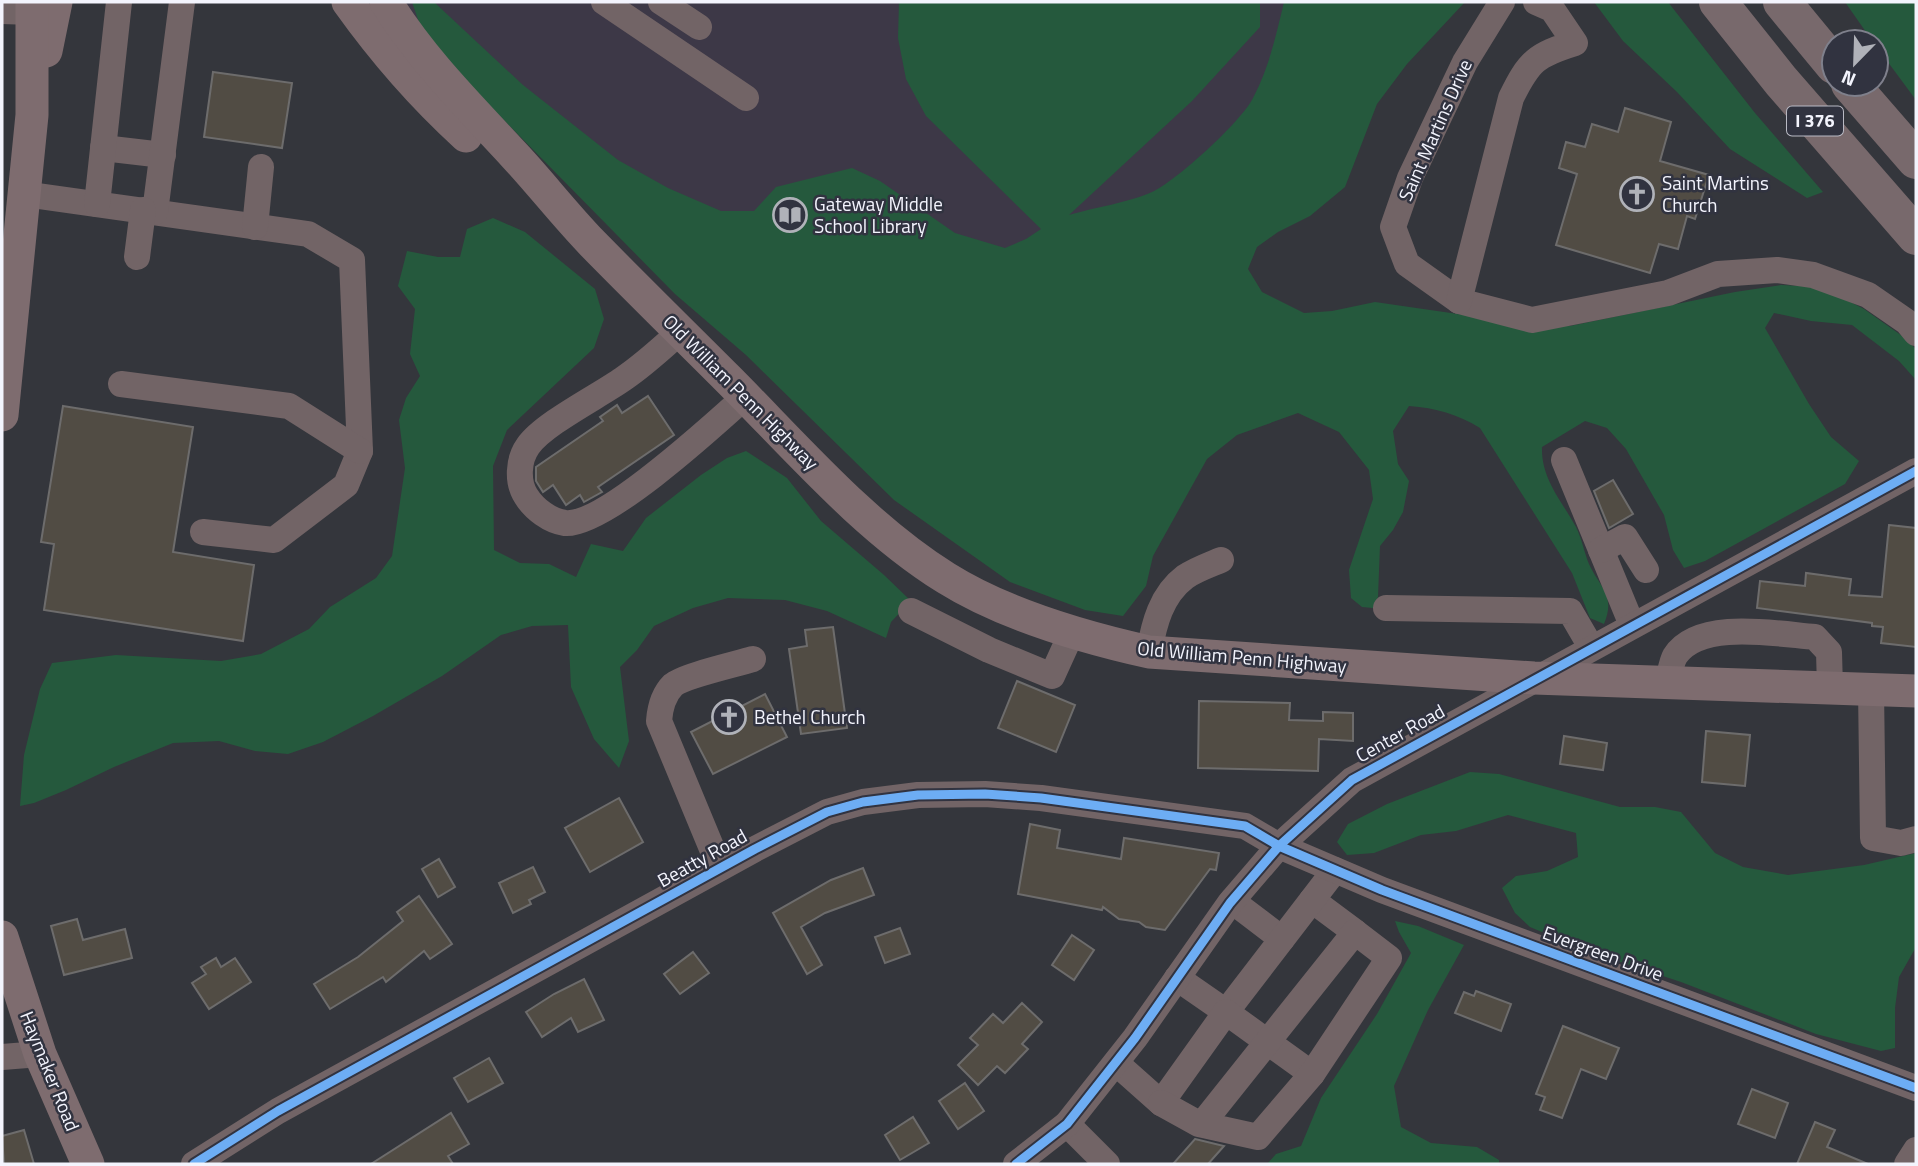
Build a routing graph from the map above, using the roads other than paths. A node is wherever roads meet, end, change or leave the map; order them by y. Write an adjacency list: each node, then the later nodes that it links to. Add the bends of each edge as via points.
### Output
1 (119, 2): 16 (street)
2 (182, 2): 17 (street)
3 (348, 2): 25 (main road, Old William Penn Highway, via 422,93)
4 (386, 2): 25 (main road, Old William Penn Highway, via 436,72)
5 (604, 2): 14 (street)
6 (660, 2): 12 (street)
7 (1502, 2): 28 (street, Saint Martins Drive, via 1465,62 1409,178 1393,227 1407,264)
8 (1536, 2): 28 (street, via 1552,9 1575,43 1547,51 1524,71 1511,98)
9 (1718, 2): 24 (highway, I 376)
10 (1782, 2): 13 (highway)
11 (31, 6): 20 (main road, via 32,115)
12 (699, 27)
13 (1820, 48)
14 (746, 98)
15 (1862, 98): 18 (highway, I 376)
16 (103, 148): 17 (street); 21 (street)
17 (163, 155): 22 (street)
18 (1916, 160)
19 (261, 166): 23 (street)
20 (24, 194): 21 (street); 27 (main road)
21 (97, 204): 22 (street)
22 (149, 211): 23 (street); 26 (street)
23 (255, 227): 34 (street, via 307,234 352,260)
24 (1916, 236)
25 (590, 241): 29 (main road, Old William Penn Highway)
26 (137, 257)
27 (9, 267): 33 (main road)
28 (1459, 301): 30 (street, Saint Martins Drive, via 1532,320 1668,293 1718,274 1777,270 1813,275 1868,295)
29 (681, 331): 32 (main road, Old William Penn Highway); 32 (street, via 625,378 541,432 527,447 519,467 526,497 544,515 566,523 583,519 611,506)
30 (1916, 333)
31 (121, 384): 34 (street, via 289,406)
32 (746, 396): 44 (main road, Old William Penn Highway, via 854,504 947,579)
33 (2, 415)
34 (360, 451): 37 (street, via 346,485 274,540)
35 (1564, 460): 38 (street)
36 (1916, 471): 43 (street, Center Road)
37 (203, 532)
38 (1601, 550): 40 (street, via 1625,537); 43 (street)
39 (1221, 560): 46 (street, via 1185,577 1165,598)
40 (1646, 570)
41 (1386, 608): 45 (street, via 1570,611)
42 (911, 611): 44 (street, via 1052,676)
43 (1632, 625): 45 (street, Center Road)
44 (1072, 632): 46 (main road, Old William Penn Highway)
45 (1591, 647): 48 (street, Center Road)
46 (1149, 652): 48 (main road, Old William Penn Highway)
47 (753, 659): 55 (street, via 675,683 660,709 659,721)
48 (1534, 678): 49 (main road, Old William Penn Highway); 54 (street, Center Road, via 1352,780)
49 (1668, 682): 50 (main road, Old William Penn Highway); 50 (street, via 1674,657 1689,641 1729,631 1815,637 1829,652)
50 (1830, 688): 51 (main road, Old William Penn Highway)
51 (1871, 689): 52 (main road, Old William Penn Highway); 53 (street, via 1873,838 1901,843)
52 (1916, 691)
53 (1916, 839)
54 (1279, 846): 55 (street, Beatty Road, via 1245,826 1209,820 1041,798 918,795 827,812); 56 (street, Evergreen Drive); 58 (street, Center Road)
55 (720, 868): 74 (street, Beatty Road, via 290,1104)
56 (1335, 870): 57 (street); 69 (street, Evergreen Drive)
57 (1312, 900): 59 (street); 61 (street)
58 (1231, 901): 61 (street); 62 (street, Center Road)
59 (1355, 932): 64 (street); 68 (street, via 1389,958)
60 (2, 937): 65 (main road, Haymaker Road)
61 (1282, 939): 63 (street)
62 (1177, 978): 63 (street); 67 (street, Center Road)
63 (1226, 1012): 64 (street); 70 (street)
64 (1268, 1042): 68 (street); 72 (street)
65 (40, 1054): 66 (street); 75 (main road, Haymaker Road)
66 (2, 1057)
67 (1116, 1063): 70 (street); 71 (street, Center Road)
68 (1312, 1074): 72 (street, via 1258,1137)
69 (1916, 1088)
70 (1161, 1103): 72 (street)
71 (1067, 1124): 77 (street, Center Road); 78 (street)
72 (1202, 1124)
73 (1916, 1150): 79 (street)
74 (228, 1155): 76 (street, Beatty Road)
75 (88, 1164)
76 (194, 1164)
77 (1016, 1164)
78 (1107, 1164)
79 (1907, 1164)

